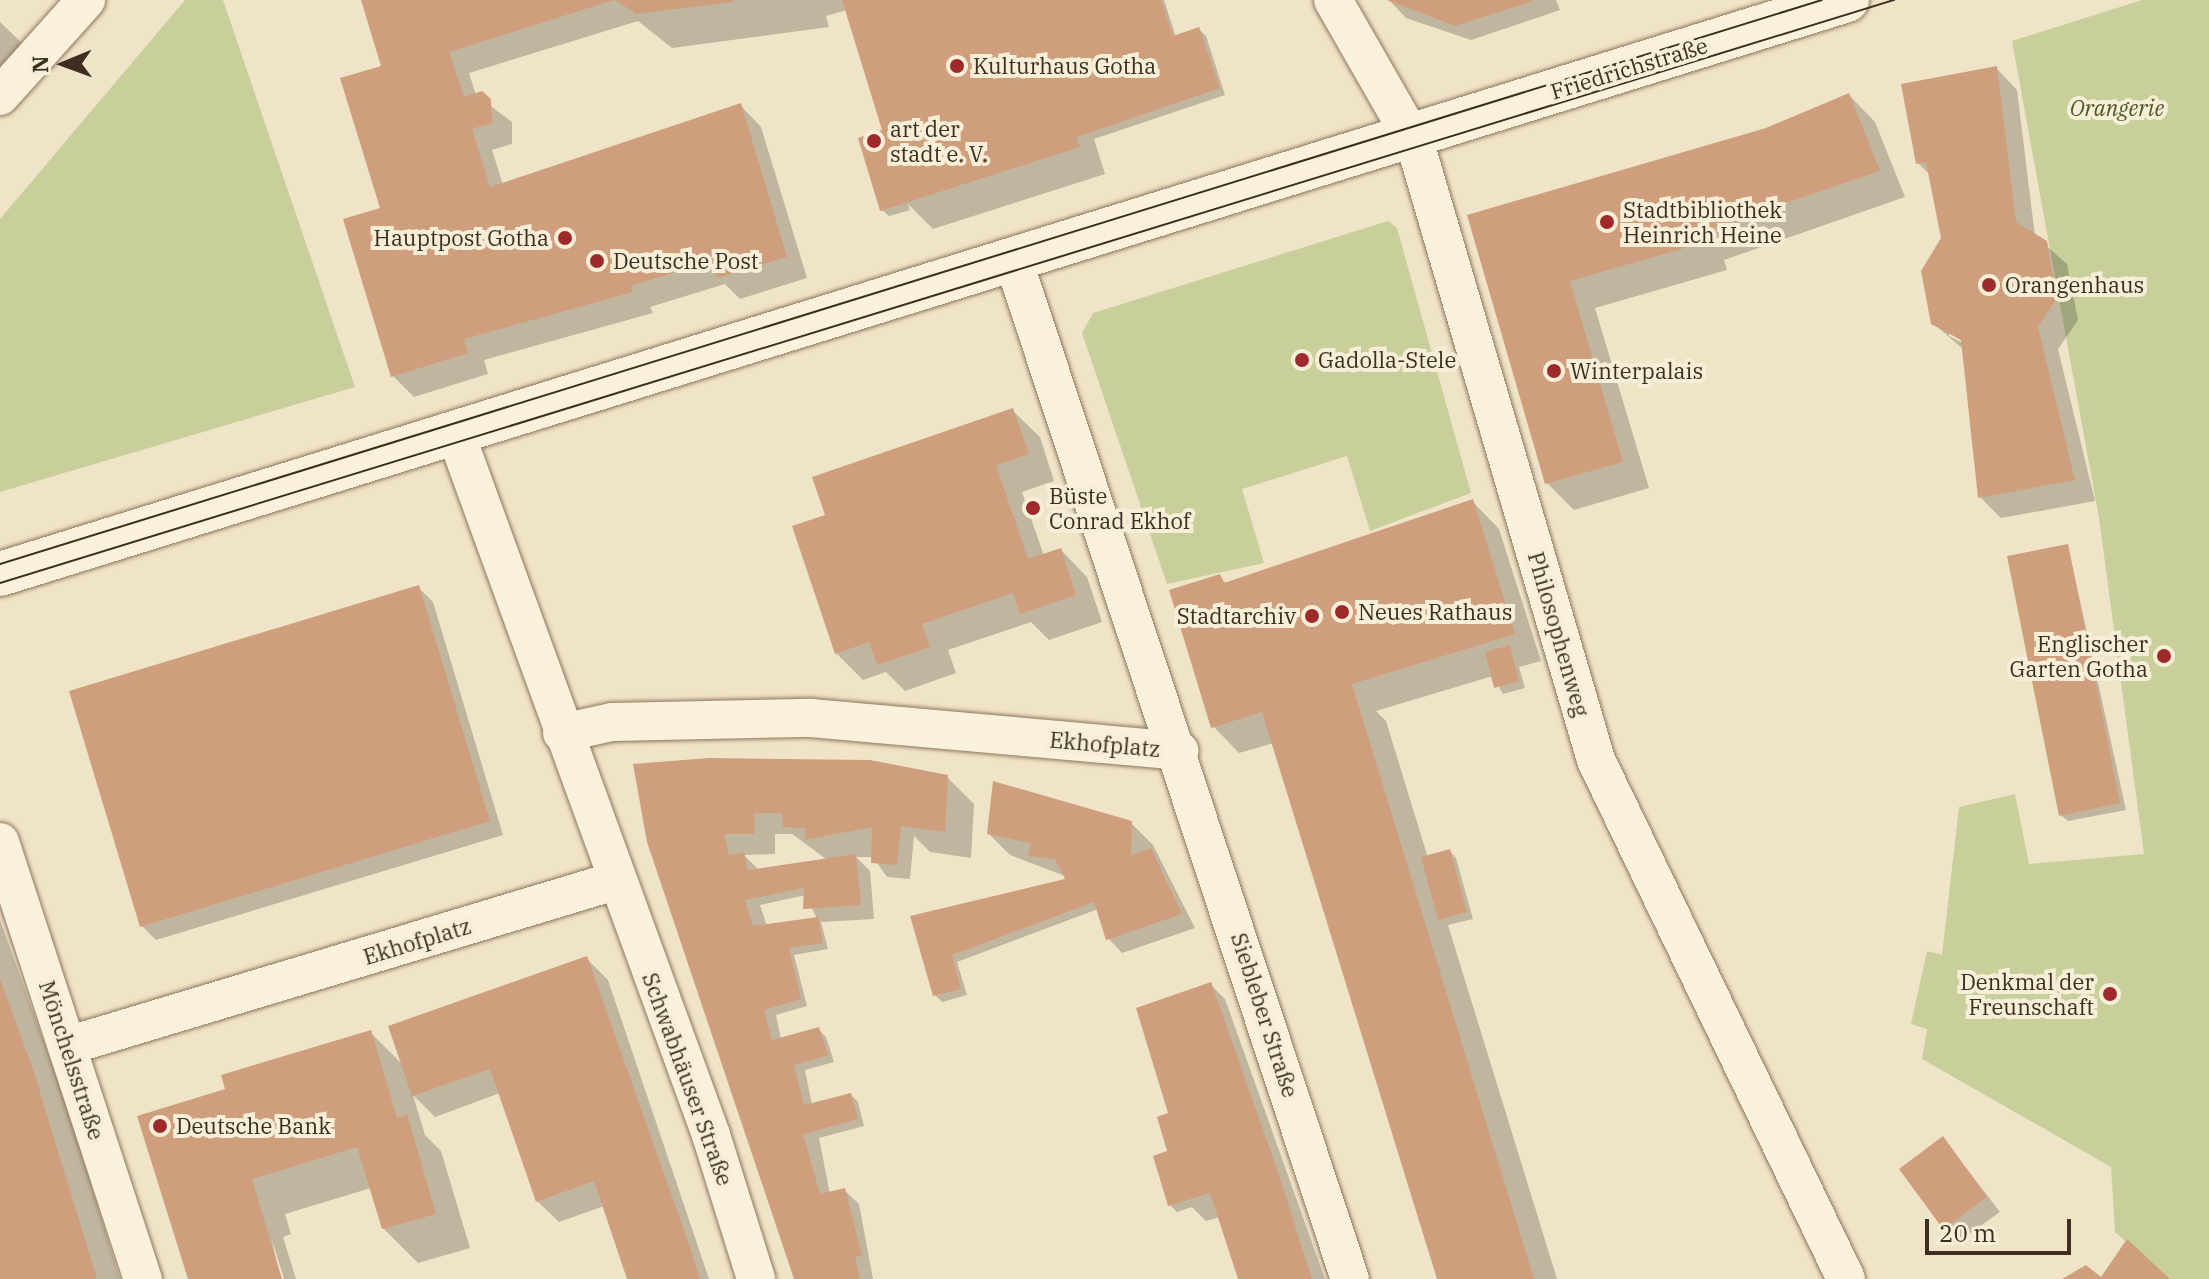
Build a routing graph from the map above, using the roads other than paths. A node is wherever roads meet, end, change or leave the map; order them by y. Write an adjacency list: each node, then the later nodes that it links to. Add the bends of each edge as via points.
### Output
1 (86, 0): 4 (street)
2 (1333, 0): 5 (street, Philosophenweg)
3 (1847, 0): 5 (main road, Friedrichstraße)
4 (0, 96)
5 (1410, 135): 6 (main road); 17 (street, Philosophenweg, via 1596,760)
6 (1013, 259): 7 (main road); 10 (street, Ekhofplatz)
7 (455, 432): 8 (main road); 9 (street)
8 (0, 574)
9 (562, 733): 10 (street, Ekhofplatz, via 612,722 811,718); 12 (street)
10 (1180, 751): 16 (street, Siebleber Straße)
11 (0, 842): 13 (street, Mönchelsstraße)
12 (615, 881): 13 (street, Ekhofplatz); 15 (street, Schwabhäuser Straße, via 711,1135)
13 (67, 1046): 14 (street, Mönchelsstraße)
14 (143, 1279)
15 (756, 1279)
16 (1350, 1279)
17 (1846, 1279)

